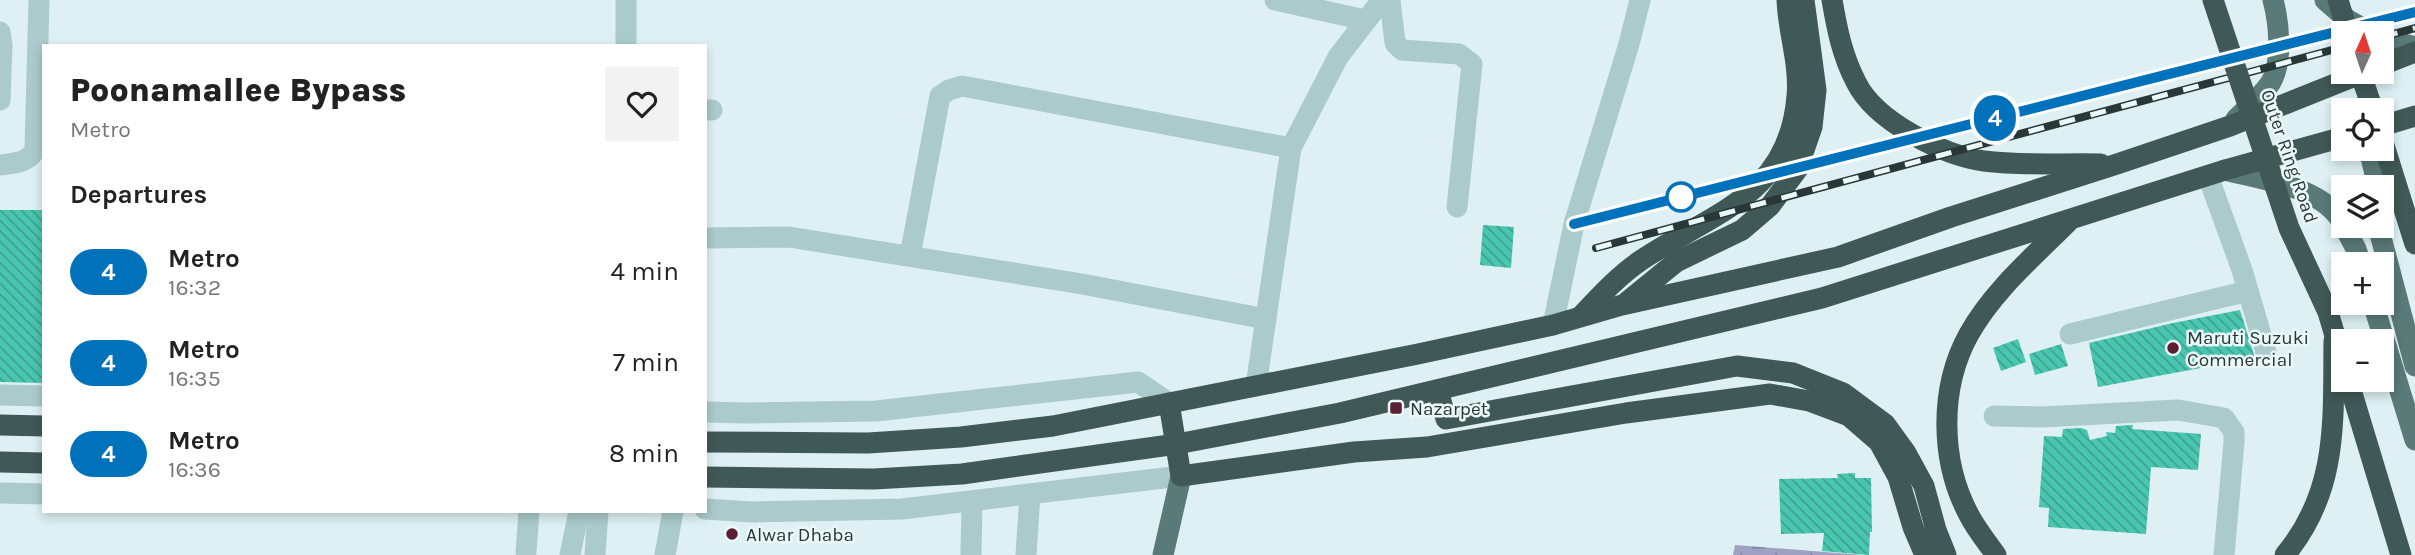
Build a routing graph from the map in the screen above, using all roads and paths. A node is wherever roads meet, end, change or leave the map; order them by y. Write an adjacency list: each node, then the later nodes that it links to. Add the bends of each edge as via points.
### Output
1 (39, 0): 27 (street)
2 (626, 0): 19 (street)
3 (1275, 0): 14 (street)
4 (1382, 0): 14 (street)
5 (1391, 0): 34 (street, via 1395,43 1402,50 1459,54 1472,64)
6 (1640, 0): 46 (street, via 1574,224)
7 (1787, 0): 44 (highway, via 1797,95 1791,128 1776,165 1757,187 1713,220 1636,263)
8 (1804, 0): 42 (highway, via 1816,90 1812,127 1797,170 1770,206 1742,230 1676,262)
9 (1832, 0): 32 (highway, via 1839,41 1857,85 1888,120 1928,144 1982,161)
10 (2213, 0): 47 (highway, Outer Ring Road, bridge, via 2289,228)
11 (2273, 0): 26 (main road, via 2278,54 2272,82)
12 (2325, 0): 16 (main road)
13 (2338, 0): 15 (highway, bridge)
14 (1365, 20): 29 (street, via 1338,57)
15 (2344, 21)
16 (2350, 21)
17 (0, 32): 23 (street)
18 (2394, 42): 20 (main road)
19 (626, 44)
20 (2415, 50): 21 (highway)
21 (2394, 60)
22 (2333, 84): 26 (highway)
23 (0, 100)
24 (2415, 116): 25 (highway)
25 (2394, 122)
26 (2230, 125): 32 (highway)
27 (40, 129): 31 (street, via 32,155 21,162)
28 (2331, 140): 33 (highway)
29 (1291, 148): 40 (street, via 962,86 940,96); 45 (street)
30 (2389, 161): 39 (highway)
31 (0, 164)
32 (2117, 164): 42 (highway, via 1838,257)
33 (2217, 173): 35 (main road, via 2305,192); 36 (highway); 41 (street)
34 (1457, 207)
35 (2331, 208)
36 (2069, 220): 52 (highway, via 1822,299); 87 (highway, via 2001,290 1969,334 1950,388 1947,435 1960,496)
37 (707, 238): 40 (street, via 789,237)
38 (2381, 238): 50 (main road)
39 (2415, 243)
40 (910, 256): 45 (street)
41 (2248, 292): 48 (street); 49 (street)
42 (1622, 305): 44 (highway)
43 (2377, 315): 62 (main road)
44 (1580, 317): 46 (highway)
45 (1266, 318): 51 (street)
46 (1553, 325): 51 (highway)
47 (2333, 329)
48 (2070, 334)
49 (2266, 352)
50 (2415, 366)
51 (1256, 386): 57 (highway)
52 (1438, 390): 64 (highway); 86 (highway, via 1446,419 1737,366 1793,373 1843,393 1885,424 1924,486)
53 (2333, 392): 89 (highway, via 2329,463 2320,496)
54 (2352, 392): 90 (highway)
55 (0, 395): 56 (street)
56 (42, 396)
57 (1168, 403): 58 (street, via 1138,382 876,411); 63 (highway, via 1053,426 961,437 868,443); 64 (highway)
58 (707, 412)
59 (1994, 416): 88 (street, via 2178,410 2224,418 2234,432)
60 (0, 425): 61 (highway)
61 (42, 426)
62 (2415, 440)
63 (707, 442)
64 (1177, 444): 67 (highway); 68 (highway, via 962,474 874,479)
65 (0, 462): 66 (highway)
66 (42, 463)
67 (1181, 476): 71 (street); 84 (main road); 85 (highway, via 1353,452 1427,447 1770,394 1809,401 1849,416 1879,442 1898,477)
68 (707, 477)
69 (0, 493): 70 (street)
70 (42, 494)
71 (1030, 494): 72 (street); 83 (street)
72 (972, 502): 73 (street, via 902,509); 82 (street)
73 (707, 509)
74 (529, 513): 78 (street)
75 (579, 513): 79 (street)
76 (598, 513): 80 (street)
77 (673, 513): 81 (street)
78 (526, 552)
79 (570, 555)
80 (595, 555)
81 (665, 555)
82 (971, 555)
83 (1026, 555)
84 (1163, 555)
85 (1925, 555)
86 (1946, 555)
87 (1996, 555)
88 (2224, 555)
89 (2285, 555)
90 (2401, 555)

